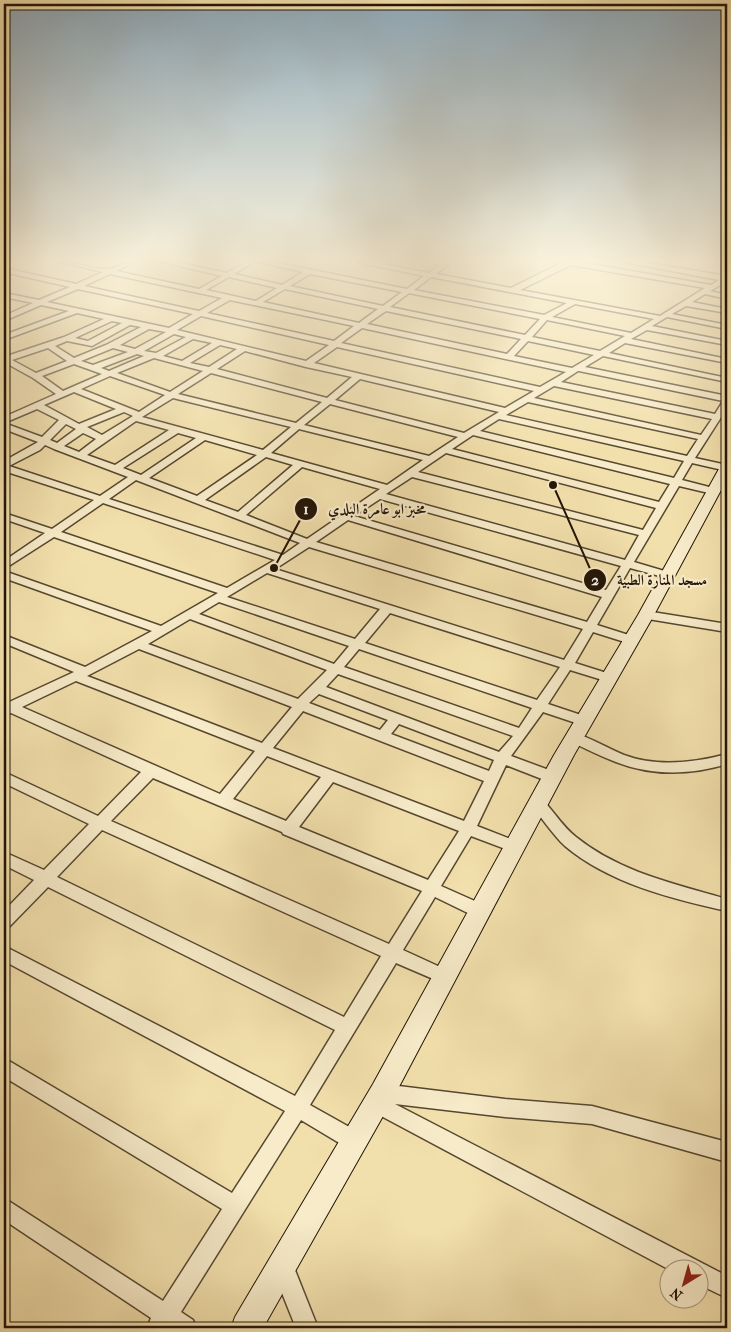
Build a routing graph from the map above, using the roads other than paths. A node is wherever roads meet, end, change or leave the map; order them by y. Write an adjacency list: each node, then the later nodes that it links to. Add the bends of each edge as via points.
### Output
1 (41, 324): 19 (street)
2 (99, 324): 20 (street)
3 (125, 324): 20 (street, via 89,344)
4 (140, 324): 13 (street)
5 (182, 324): 15 (street)
6 (244, 324): 24 (street)
7 (354, 324): 12 (street)
8 (467, 324): 18 (street)
9 (539, 324): 18 (street)
10 (577, 324): 16 (street)
11 (650, 324): 14 (street)
12 (358, 325): 24 (street); 31 (street)
13 (149, 326): 15 (street); 25 (street)
14 (645, 327): 16 (street); 23 (street)
15 (171, 331): 17 (street); 28 (street)
16 (632, 335): 21 (street)
17 (193, 336): 22 (street); 30 (street)
18 (528, 336): 29 (street); 31 (street)
19 (4, 338)
20 (67, 339): 26 (street)
21 (622, 340): 29 (street); 34 (street)
22 (218, 343): 27 (street); 35 (street)
23 (727, 343)
24 (334, 344): 36 (street); 46 (street)
25 (112, 345): 28 (street); 33 (street)
26 (50, 346): 32 (street); 33 (street)
27 (243, 349): 36 (street); 39 (street)
28 (136, 352): 30 (street); 37 (street)
29 (602, 353): 38 (street); 43 (street)
30 (155, 357): 35 (street); 40 (street)
31 (509, 357): 38 (street)
32 (5, 360): 41 (street)
33 (73, 361): 37 (street); 41 (street)
34 (727, 361)
35 (182, 364): 39 (street)
36 (306, 365): 42 (street)
37 (93, 368): 40 (street)
38 (576, 370): 44 (street); 49 (street)
39 (208, 371): 48 (street); 51 (street)
40 (108, 374): 45 (street); 48 (street)
41 (36, 376): 47 (street)
42 (357, 377): 51 (street); 56 (street)
43 (727, 380)
44 (554, 383): 46 (street); 55 (street)
45 (73, 389): 47 (street); 54 (street)
46 (542, 390): 50 (street)
47 (62, 394): 53 (street)
48 (172, 395): 57 (street); 61 (street)
49 (727, 398)
50 (526, 399): 55 (street); 56 (street)
51 (328, 401): 61 (street); 65 (street)
52 (727, 402): 58 (street)
53 (37, 405): 59 (street); 60 (street)
54 (122, 410): 57 (street); 63 (street)
55 (630, 411): 58 (street); 67 (street)
56 (502, 414): 65 (street); 75 (street)
57 (137, 417): 64 (street); 68 (street)
58 (717, 418): 67 (street)
59 (65, 419): 63 (street); 69 (street)
60 (4, 420)
61 (299, 425): 73 (street); 74 (street)
62 (4, 426): 69 (street)
63 (82, 427): 68 (street); 70 (street)
64 (176, 430): 66 (street); 78 (street)
65 (468, 434): 71 (street); 82 (street)
66 (202, 438): 73 (street); 81 (street)
67 (704, 438): 75 (street)
68 (102, 439): 72 (street)
69 (43, 442): 70 (street); 77 (street)
70 (57, 447): 72 (street)
71 (443, 450): 74 (street); 87 (street)
72 (81, 455): 78 (street)
73 (263, 455): 76 (street); 86 (street)
74 (429, 459): 80 (street)
75 (690, 459): 79 (street); 82 (street)
76 (299, 465): 83 (street); 89 (street)
77 (4, 467): 85 (street)
78 (117, 468): 81 (street)
79 (727, 468): 84 (street)
80 (409, 473): 83 (street); 92 (street)
81 (139, 477): 85 (street); 86 (street)
82 (676, 482): 84 (street); 87 (street)
83 (383, 491): 90 (street); 95 (street)
84 (713, 491): 99 (street)
85 (98, 500): 91 (street); 94 (street)
86 (197, 501): 89 (street)
87 (662, 506): 92 (street)
88 (4, 516): 91 (street)
89 (239, 516): 93 (street)
90 (347, 517): 93 (street); 101 (street)
91 (52, 532): 96 (street); 100 (street)
92 (646, 534): 95 (street)
93 (309, 543): 94 (street); 105 (street)
94 (284, 559): 97 (street)
95 (628, 563): 99 (street); 101 (street)
96 (4, 566)
97 (266, 569): 100 (street); 102 (street)
98 (4, 574): 107 (street)
99 (667, 575): 104 (street)
100 (220, 594): 103 (street); 111 (street)
101 (609, 595): 105 (street)
102 (387, 609): 111 (street); 112 (street)
103 (188, 614): 107 (street); 113 (street)
104 (646, 615): 106 (street); 109 (street)
105 (590, 627): 109 (street); 112 (street)
106 (727, 628)
107 (161, 630): 110 (street)
108 (4, 639): 114 (street)
109 (631, 640): 115 (street)
110 (138, 644): 114 (street); 117 (street)
111 (358, 644): 113 (street); 118 (street)
112 (568, 664): 115 (street); 118 (street)
113 (336, 669): 116 (street); 122 (street)
114 (81, 675): 119 (street); 125 (street)
115 (609, 678): 121 (street)
116 (317, 688): 117 (street); 120 (street)
117 (300, 705): 123 (street); 125 (street)
118 (540, 705): 121 (street); 122 (street)
119 (7, 709): 128 (street)
120 (395, 719): 123 (street); 126 (street)
121 (585, 721): 124 (street)
122 (522, 734): 126 (street)
123 (383, 736): 132 (street)
124 (574, 738): 127 (street, via 634,763 662,767); 131 (street)
125 (264, 751): 129 (street); 133 (street)
126 (502, 758): 131 (street); 132 (street)
127 (727, 759)
128 (151, 771): 133 (street); 135 (street)
129 (331, 774): 136 (street); 137 (street)
130 (4, 777): 135 (street)
131 (552, 777): 134 (street)
132 (491, 778): 136 (street)
133 (223, 801): 137 (street)
134 (538, 804): 138 (street); 142 (street, via 570,841 608,866 650,884)
135 (100, 823): 140 (street); 145 (street)
136 (469, 827): 138 (street); 141 (street)
137 (288, 830): 141 (street)
138 (516, 847): 143 (street)
139 (4, 858): 140 (street)
140 (47, 878): 144 (street); 148 (street)
141 (431, 888): 143 (street); 145 (street)
142 (727, 905)
143 (480, 911): 147 (street)
144 (4, 921)
145 (392, 951): 147 (street); 148 (street)
146 (4, 953): 151 (street)
147 (446, 977): 150 (street)
148 (346, 1027): 151 (street)
149 (4, 1068): 154 (street)
150 (378, 1098): 152 (street); 153 (street, via 592,1115); 156 (street)
151 (298, 1108): 152 (street); 154 (street)
152 (353, 1140): 157 (street)
153 (727, 1152)
154 (235, 1206): 160 (street)
155 (4, 1208): 160 (street)
156 (675, 1260)
157 (282, 1266): 162 (street); 163 (street)
158 (708, 1277): 159 (street)
159 (727, 1287)
160 (162, 1322): 161 (street)
161 (185, 1328)
162 (246, 1328)
163 (307, 1328)

